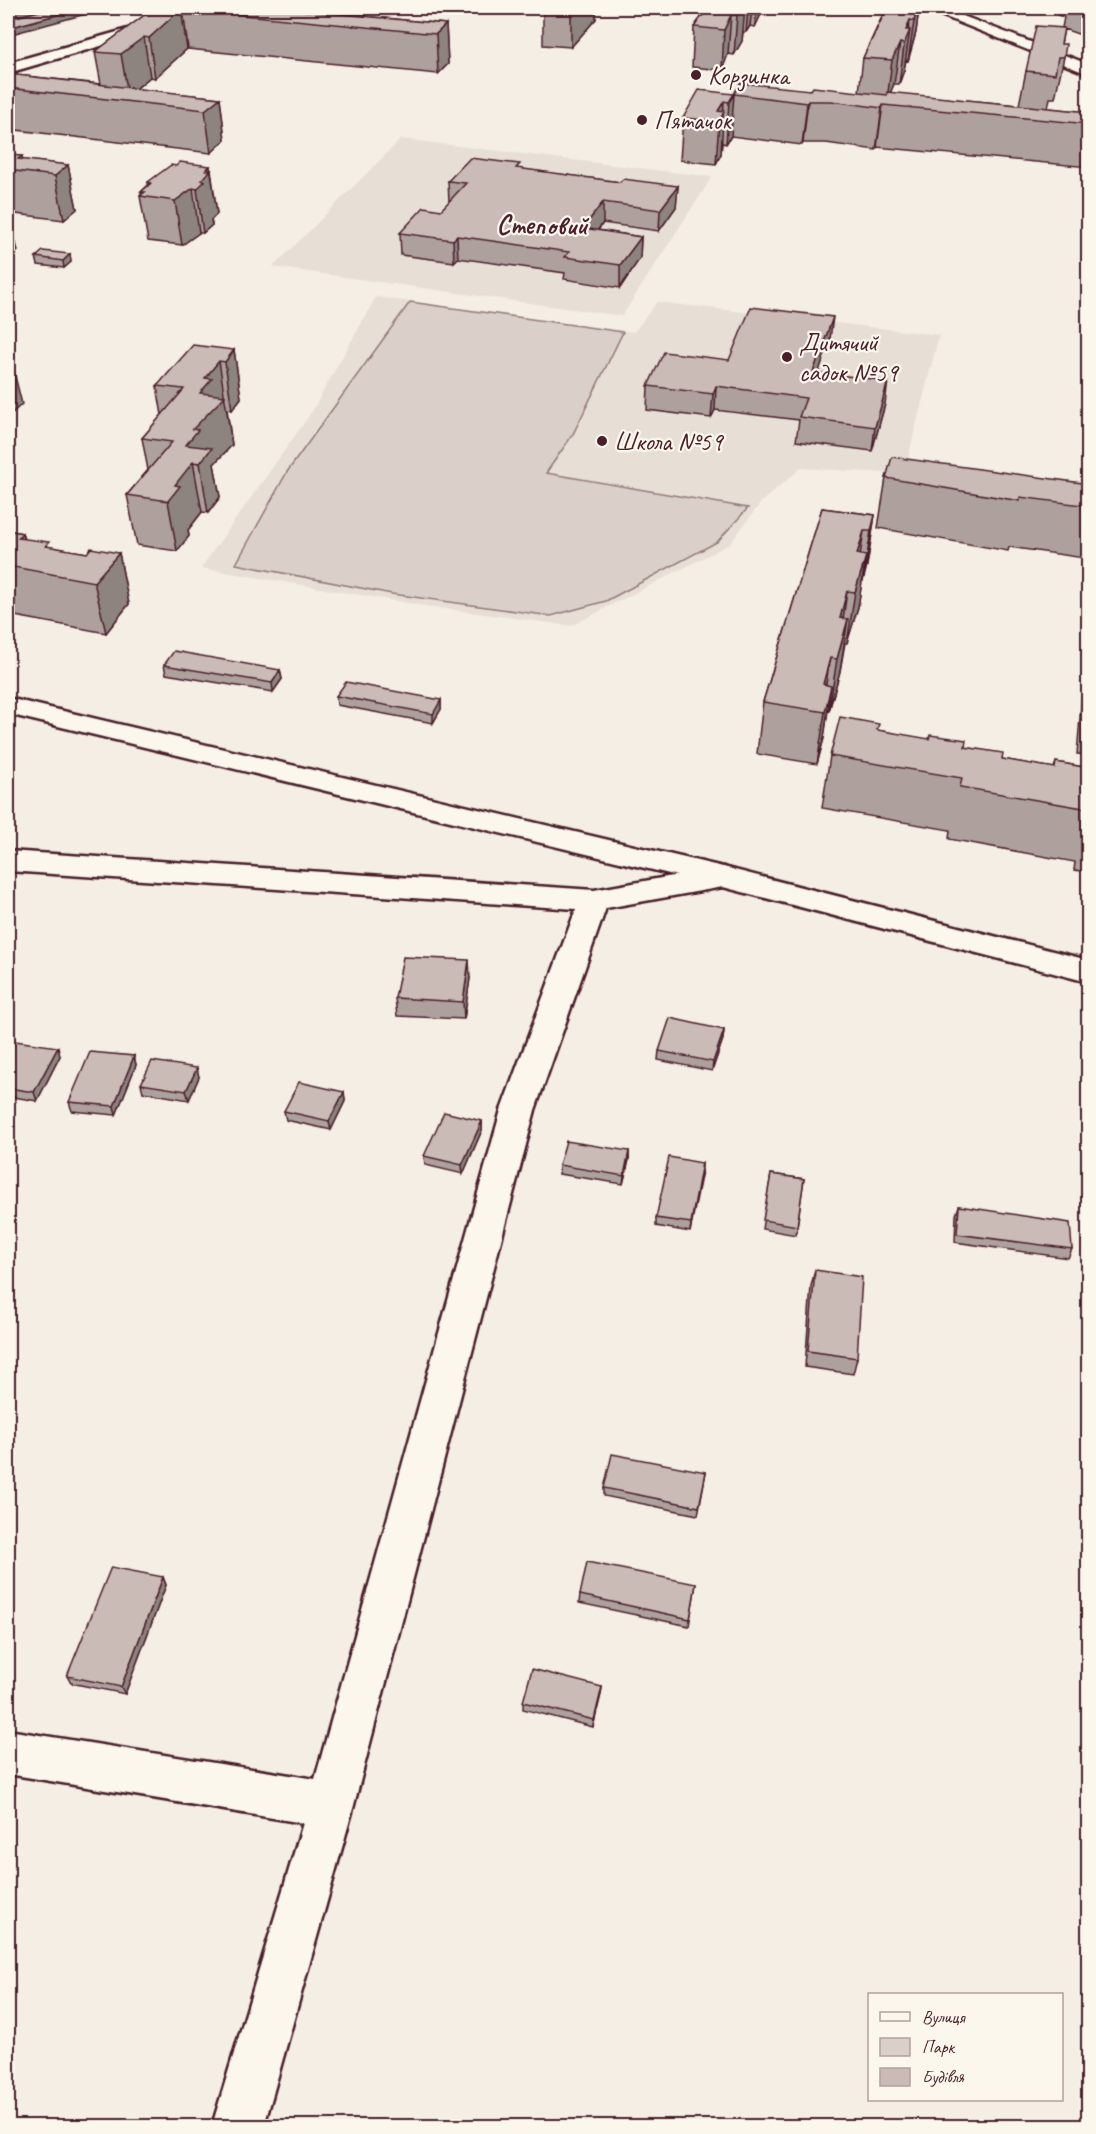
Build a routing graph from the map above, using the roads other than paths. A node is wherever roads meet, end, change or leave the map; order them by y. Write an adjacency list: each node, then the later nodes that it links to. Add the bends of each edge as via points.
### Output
1 (216, 8): 3 (street)
2 (930, 8): 4 (street)
3 (8, 68)
4 (1089, 69)
5 (8, 706): 7 (street)
6 (8, 861): 8 (street)
7 (723, 877): 8 (street); 9 (street)
8 (594, 900): 11 (street, via 518,1110)
9 (1089, 971)
10 (8, 1752): 11 (street)
11 (331, 1806): 12 (street)
12 (238, 2127)

